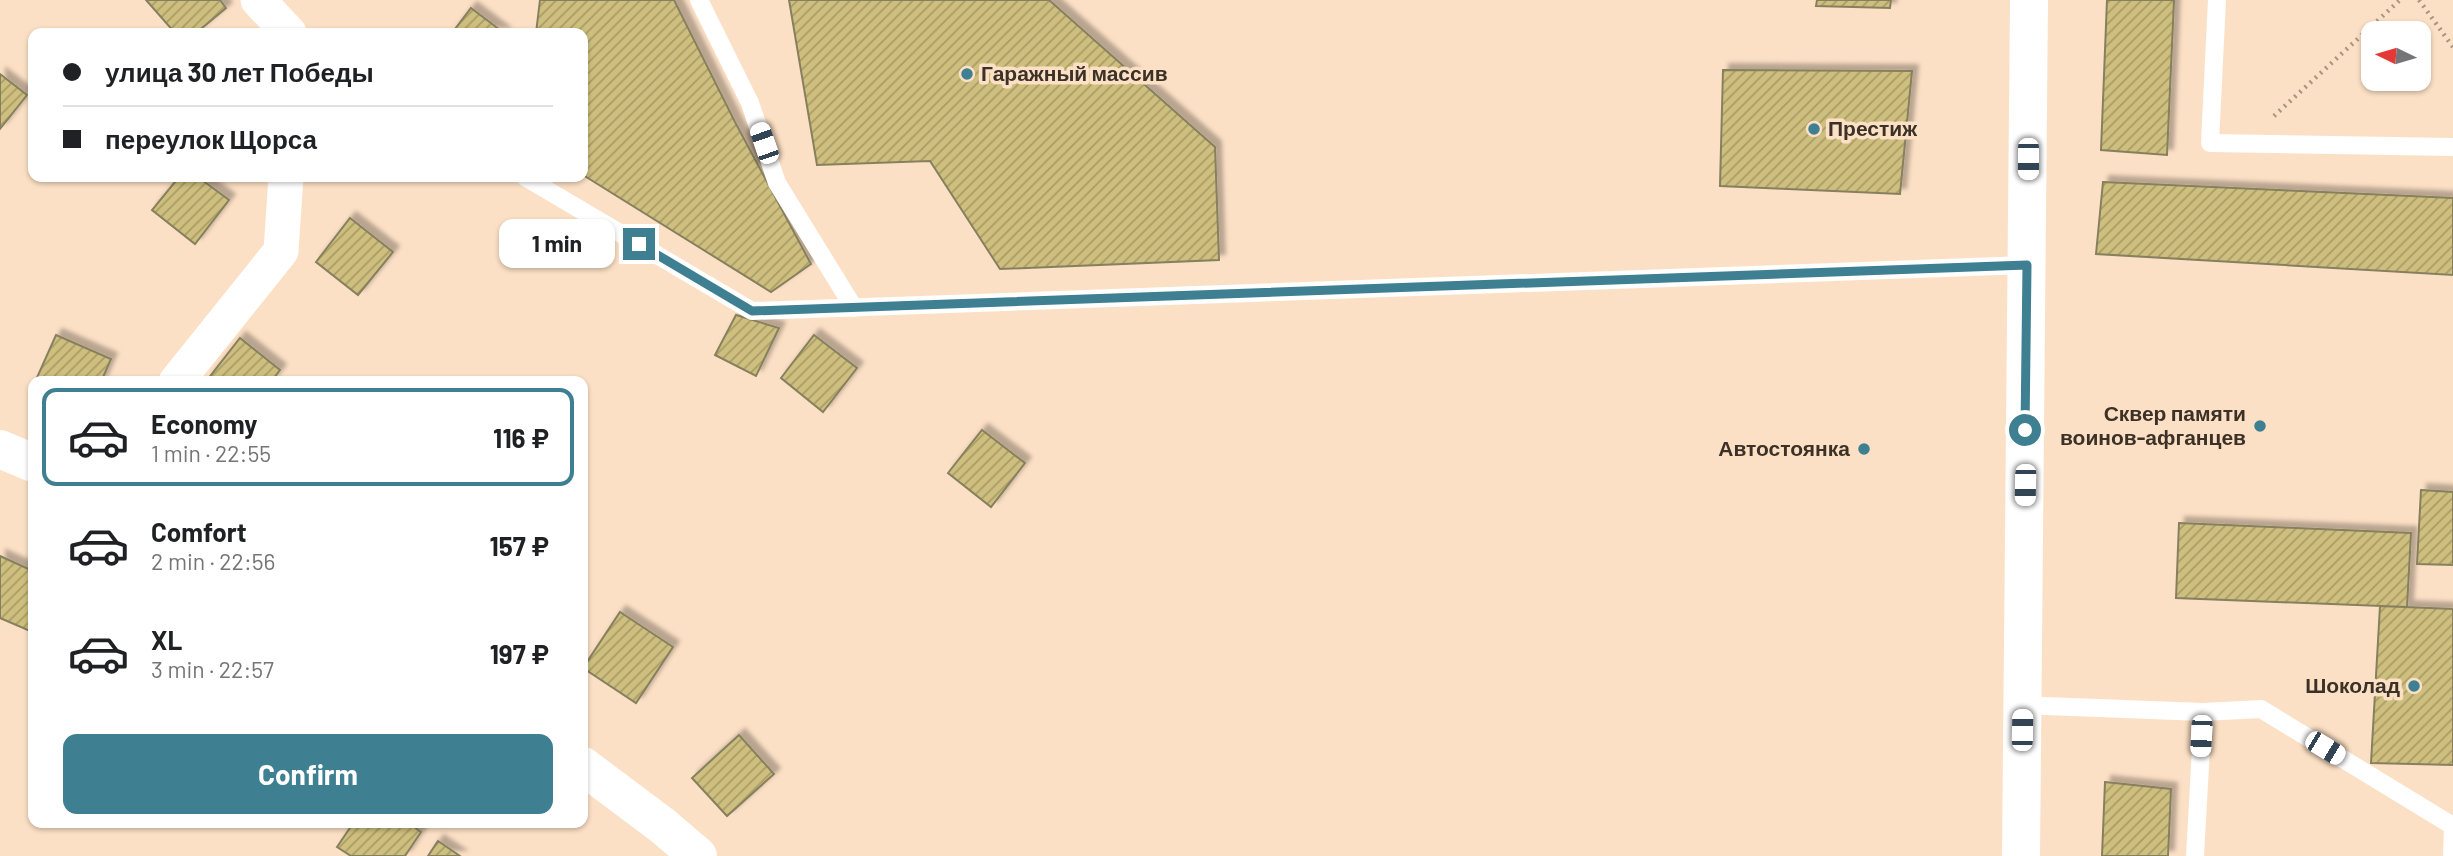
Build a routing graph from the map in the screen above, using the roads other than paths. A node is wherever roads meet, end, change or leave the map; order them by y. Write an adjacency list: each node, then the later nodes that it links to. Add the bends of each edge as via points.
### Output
1 (258, 0): 5 (street)
2 (699, 0): 10 (lane, via 750,103 778,183)
3 (2029, 0): 9 (street)
4 (2217, 0): 6 (lane, via 2210,143)
5 (284, 28)
6 (2453, 147)
7 (286, 182): 11 (street, via 281,251)
8 (533, 182): 10 (lane, via 752,311)
9 (2027, 265): 10 (lane); 14 (street)
10 (854, 307)
11 (181, 376)
12 (0, 449): 13 (street)
13 (28, 461)
14 (2022, 705): 15 (lane); 19 (street)
15 (2203, 712): 17 (lane, via 2261,709); 20 (lane)
16 (588, 770): 18 (street)
17 (2453, 827): 21 (lane)
18 (698, 856)
19 (2021, 856)
20 (2195, 856)
21 (2452, 856)

